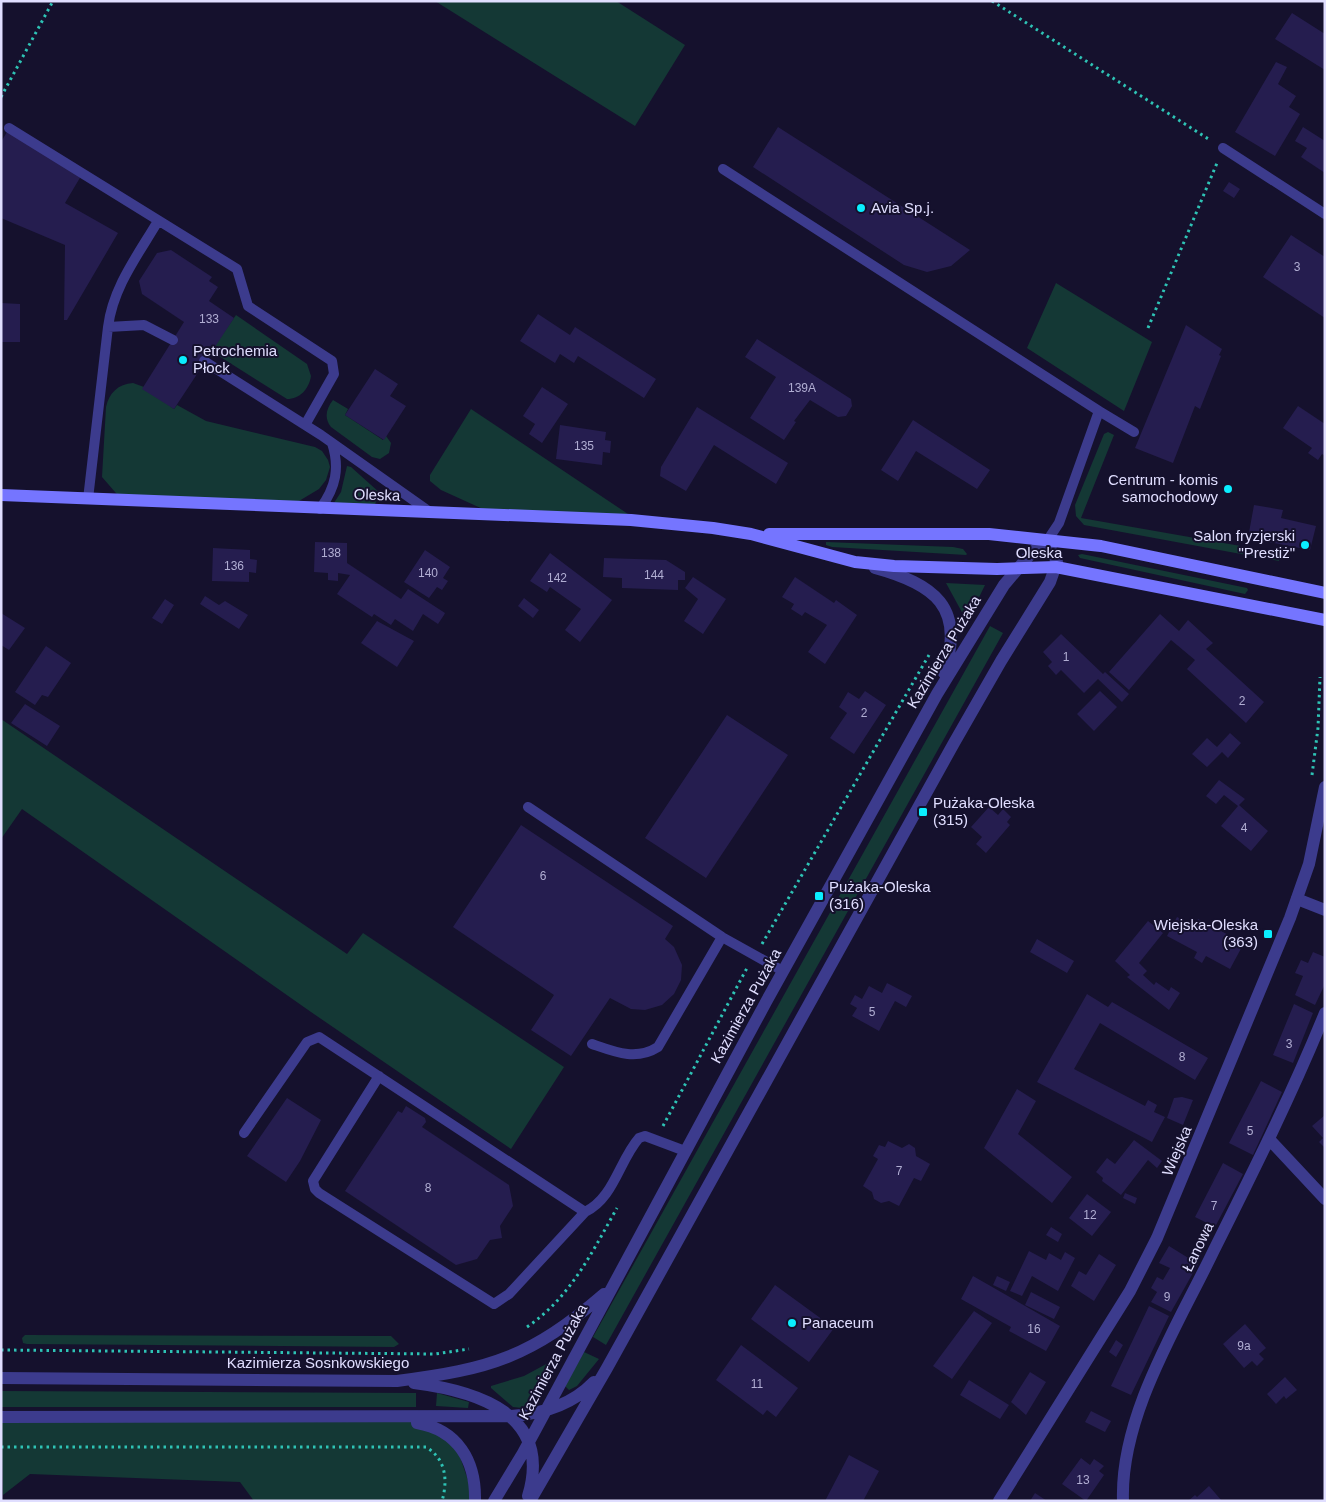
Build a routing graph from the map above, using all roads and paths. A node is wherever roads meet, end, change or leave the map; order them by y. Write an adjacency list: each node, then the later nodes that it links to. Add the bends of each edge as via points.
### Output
1 (53, 1): 3 (path)
2 (992, 1): 5 (path)
3 (1, 97)
4 (9, 128): 8 (lane)
5 (1223, 148): 7 (lane); 10 (path)
6 (723, 169): 13 (lane)
7 (1325, 214)
8 (158, 221): 9 (lane, via 118,289 111,305); 14 (lane, via 237,269 248,306 332,361 334,374)
9 (108, 327): 11 (lane, via 144,325); 18 (lane)
10 (1148, 328)
11 (173, 340)
12 (204, 361): 14 (lane)
13 (1099, 412): 15 (lane); 22 (lane, via 1059,523)
14 (305, 425): 16 (lane)
15 (1134, 432)
16 (332, 443): 19 (lane, via 337,460 336,480); 20 (lane)
17 (1, 495): 18 (main road, Oleska)
18 (88, 498): 19 (main road, Oleska)
19 (320, 509): 20 (main road, Oleska)
20 (430, 512): 21 (main road, Oleska, via 631,520)
21 (751, 534): 22 (main road, Oleska, via 988,534); 23 (main road, Oleska)
22 (1047, 541): 24 (street, via 1053,550); 25 (street, Kazimierza Pużaka); 26 (main road, Oleska, via 1118,548)
23 (855, 562): 25 (main road, Oleska); 30 (street, via 904,576 935,595 943,606 950,620 952,639)
24 (1056, 567): 25 (main road, Oleska); 27 (main road, Oleska); 53 (street, via 928,789)
25 (1016, 569): 30 (street, Kazimierza Pużaka)
26 (1325, 593)
27 (1325, 620)
28 (930, 652): 37 (path)
29 (1320, 677): 31 (path)
30 (937, 694): 38 (street, Kazimierza Pużaka)
31 (1311, 783)
32 (1325, 787): 34 (street, Wiejska, via 1309,864)
33 (528, 807): 36 (lane)
34 (1297, 899): 35 (street); 67 (street, Wiejska, via 1157,1238 1130,1291)
35 (1325, 910)
36 (722, 937): 37 (lane); 40 (lane, via 658,1047 641,1055 630,1055)
37 (755, 956): 38 (lane); 43 (path)
38 (783, 971): 45 (street, Kazimierza Pużaka)
39 (1325, 1013): 44 (street, Łanowa)
40 (592, 1044)
41 (379, 1076): 42 (lane, via 324,1039 313,1038); 48 (lane); 48 (lane, via 313,1181 319,1193 494,1304 509,1294)
42 (244, 1133)
43 (655, 1139): 45 (lane); 48 (lane, via 639,1138 605,1196)
44 (1269, 1139): 46 (street); 68 (street, Łanowa, via 1140,1403 1123,1474)
45 (685, 1151): 49 (street, Kazimierza Pużaka)
46 (1325, 1199)
47 (617, 1206): 50 (path, via 571,1287 545,1314)
48 (585, 1212)
49 (610, 1289): 55 (street, Kazimierza Sosnkowskiego, via 562,1329 514,1355 452,1374); 56 (street, Kazimierza Pużaka)
50 (522, 1330)
51 (475, 1348): 52 (path, via 436,1354)
52 (1, 1350)
53 (607, 1368): 56 (street, via 589,1388); 66 (street)
54 (1, 1378): 55 (street, Kazimierza Sosnkowskiego)
55 (397, 1381): 57 (street, via 472,1394)
56 (546, 1411): 57 (street); 60 (street, Kazimierza Pużaka)
57 (511, 1416): 59 (street); 60 (street)
58 (1, 1417): 59 (street)
59 (390, 1418): 63 (street, via 434,1427 454,1439 472,1468)
60 (528, 1445): 64 (street, Kazimierza Pużaka); 65 (street, via 532,1476)
61 (1, 1447): 62 (path, via 426,1447 438,1457 444,1472)
62 (442, 1501)
63 (475, 1501)
64 (494, 1501)
65 (526, 1501)
66 (530, 1501)
67 (999, 1501)
68 (1123, 1501)

